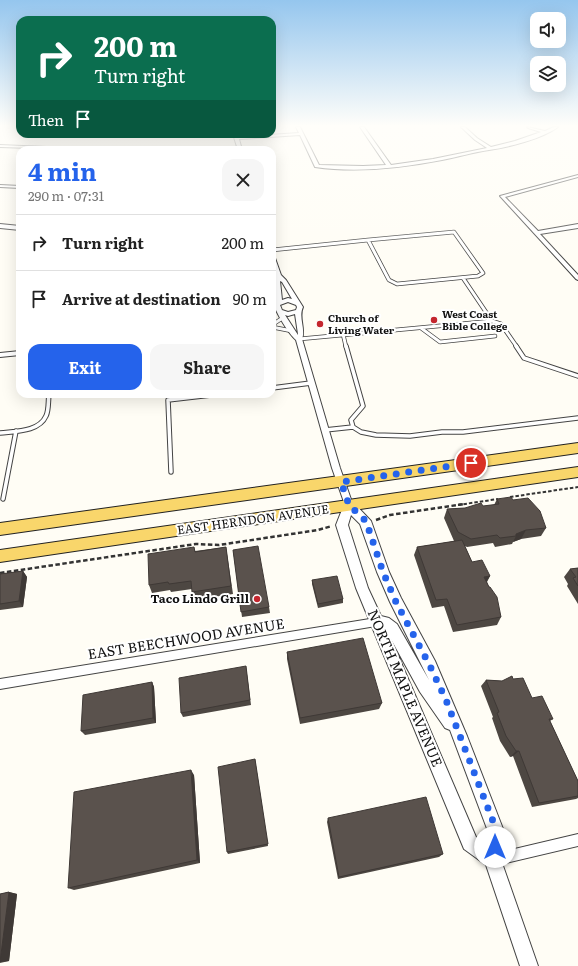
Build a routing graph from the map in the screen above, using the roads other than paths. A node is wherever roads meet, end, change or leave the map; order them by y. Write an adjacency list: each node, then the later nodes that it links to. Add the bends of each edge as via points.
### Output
1 (578, 176): 7 (street, via 502,196)
2 (0, 186): 3 (street)
3 (16, 187)
4 (0, 226): 6 (street)
5 (578, 226): 7 (street)
6 (16, 228)
7 (536, 233): 13 (street)
8 (368, 240): 9 (lane); 12 (lane, via 391,282 402,285); 12 (lane, via 454,232 483,272 478,276)
9 (276, 250)
10 (276, 272): 11 (street, NORTH MAPLE AVENUE)
11 (278, 276): 14 (street, NORTH MAPLE AVENUE); 15 (street, NORTH MAPLE AVENUE)
12 (463, 278): 18 (lane)
13 (578, 278)
14 (297, 302): 15 (street, via 288,300); 16 (street, NORTH MAPLE AVENUE, via 300,306)
15 (279, 303): 17 (street, NORTH MAPLE AVENUE, via 277,309)
16 (298, 311): 17 (street); 25 (street, NORTH MAPLE AVENUE, via 301,334)
17 (282, 315): 19 (lane); 22 (street, NORTH MAPLE AVENUE)
18 (492, 320): 21 (lane); 28 (lane, via 501,324 524,358)
19 (276, 322)
20 (276, 327): 22 (lane)
21 (421, 328): 23 (lane); 24 (lane, via 440,342)
22 (292, 331): 25 (street, NORTH MAPLE AVENUE)
23 (343, 334): 25 (lane); 35 (lane, via 363,406 352,420)
24 (495, 336)
25 (299, 339): 29 (street, NORTH MAPLE AVENUE)
26 (16, 353): 27 (street)
27 (0, 355)
28 (578, 376)
29 (312, 383): 30 (lane); 36 (street, NORTH MAPLE AVENUE)
30 (276, 388)
31 (48, 398): 37 (lane, via 46,415 42,422 27,430)
32 (185, 398): 33 (lane)
33 (168, 400): 40 (lane)
34 (578, 418): 35 (lane, via 410,436 376,435 361,432)
35 (353, 427): 36 (lane)
36 (325, 430): 42 (street, NORTH MAPLE AVENUE)
37 (16, 431): 38 (lane); 43 (lane)
38 (0, 433)
39 (578, 448): 42 (main road)
40 (171, 472)
41 (578, 472): 44 (main road, EAST HERNDON AVENUE)
42 (341, 482): 44 (street, NORTH MAPLE AVENUE); 45 (main road)
43 (3, 499)
44 (349, 505): 46 (main road, EAST HERNDON AVENUE); 47 (street, NORTH MAPLE AVENUE, via 342,525); 49 (street, NORTH MAPLE AVENUE, via 366,521 396,602 430,666)
45 (0, 529)
46 (0, 556)
47 (376, 622): 48 (street, EAST BEECHWOOD AVENUE); 49 (street, via 384,622 392,628 425,687); 51 (street, NORTH MAPLE AVENUE, via 470,843)
48 (0, 684)
49 (460, 736): 51 (street, NORTH MAPLE AVENUE, via 498,834)
50 (578, 840): 51 (street)
51 (493, 860): 52 (street, NORTH MAPLE AVENUE)
52 (529, 966)

